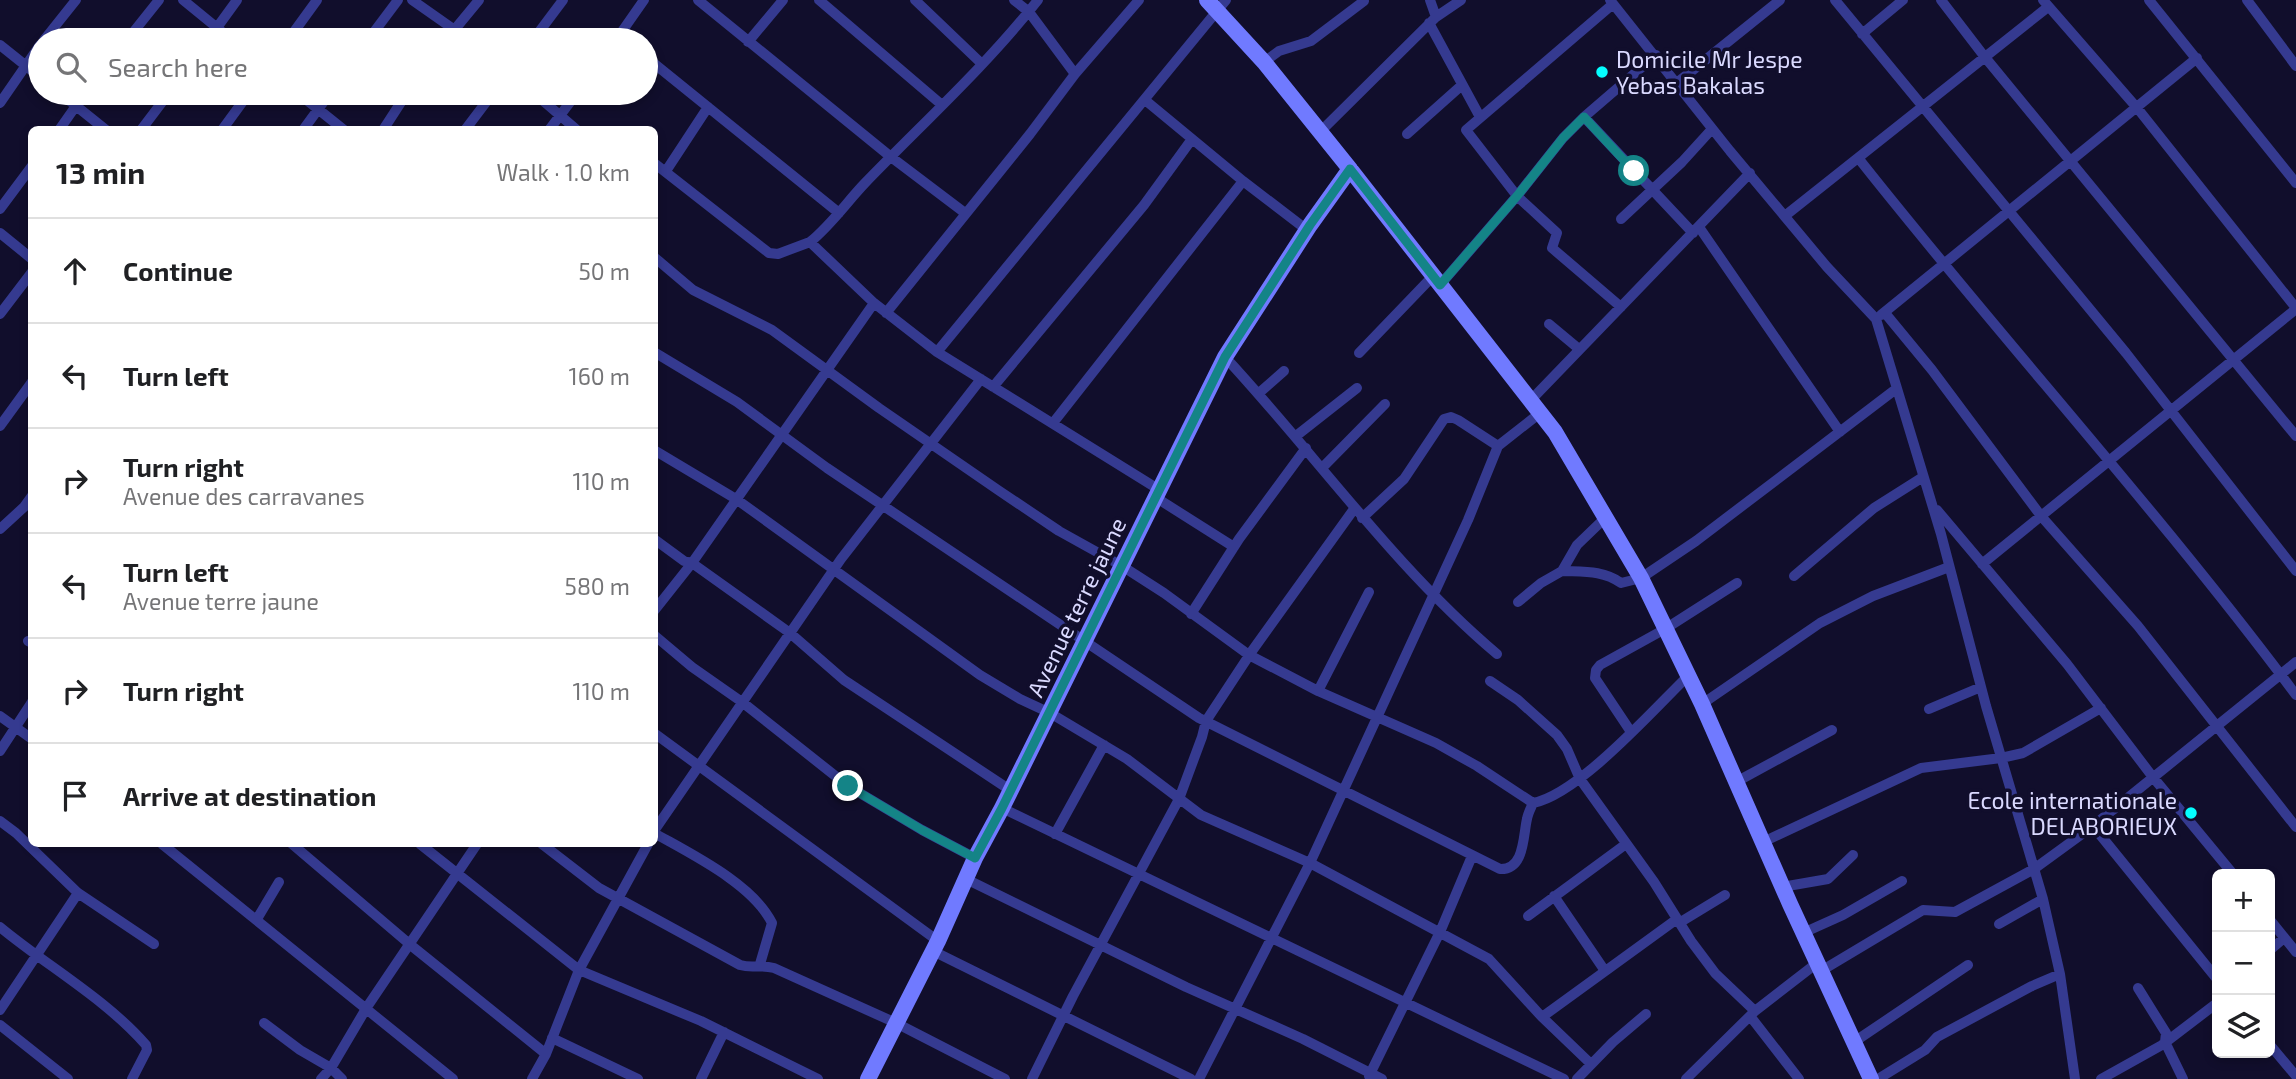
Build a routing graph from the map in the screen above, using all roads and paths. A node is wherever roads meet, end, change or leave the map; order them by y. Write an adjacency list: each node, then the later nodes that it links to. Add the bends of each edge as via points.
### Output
1 (76, 0): 33 (street)
2 (159, 0): 34 (street)
3 (183, 0): 35 (street)
4 (237, 0): 35 (street)
5 (317, 0): 36 (street)
6 (398, 0): 37 (street)
7 (412, 0): 38 (street)
8 (479, 0): 39 (street)
9 (563, 0): 40 (street)
10 (644, 0): 41 (street)
11 (698, 0): 29 (street)
12 (783, 0): 43 (street)
13 (819, 0): 58 (street)
14 (915, 0): 49 (street)
15 (1014, 0): 31 (street)
16 (1038, 0): 31 (street)
17 (1139, 0): 53 (street)
18 (1430, 0): 32 (street)
19 (1461, 0): 32 (street)
20 (1780, 0): 54 (street)
21 (1835, 0): 42 (street)
22 (1903, 0): 42 (street)
23 (1941, 0): 46 (street)
24 (2149, 0): 47 (street)
25 (2247, 0): 51 (street)
26 (1364, 1): 48 (street, via 1311,41 1279,51)
27 (1612, 2): 45 (street); 73 (street)
28 (2045, 3): 46 (street); 71 (street)
29 (712, 4): 43 (street)
30 (1217, 4): 48 (street); 56 (street)
31 (1029, 12): 49 (street); 53 (street)
32 (1433, 20): 55 (street); 86 (street)
33 (54, 28)
34 (137, 28)
35 (217, 28)
36 (297, 28)
37 (377, 28)
38 (454, 28)
39 (456, 28)
40 (542, 28)
41 (627, 28)
42 (1862, 34): 69 (street)
43 (748, 41): 89 (street)
44 (0, 45): 50 (street)
45 (1656, 55): 54 (street); 74 (street)
46 (1984, 56): 69 (street); 91 (street)
47 (2197, 58): 71 (street); 98 (street)
48 (1264, 62): 86 (street)
49 (982, 64): 58 (street)
50 (27, 66): 57 (street)
51 (2296, 66)
52 (658, 67): 68 (street)
53 (1075, 74): 103 (street)
54 (1678, 82): 85 (street)
55 (1462, 85): 73 (street); 87 (street)
56 (1145, 100): 88 (street); 124 (street)
57 (0, 103)
58 (942, 104): 89 (street)
59 (75, 105): 75 (street); 76 (street)
60 (160, 105): 77 (street)
61 (240, 105): 78 (street)
62 (313, 105): 70 (street)
63 (321, 105): 70 (street)
64 (399, 105): 81 (street)
65 (484, 105): 82 (street)
66 (548, 105): 72 (street)
67 (568, 105): 72 (street)
68 (708, 107): 95 (street); 102 (street)
69 (1922, 108): 90 (street); 104 (street)
70 (318, 109): 79 (street); 80 (street)
71 (2138, 109): 91 (street); 118 (street)
72 (560, 115): 83 (street); 84 (street)
73 (1480, 117): 100 (street, via 1468,127 1468,134)
74 (1584, 117): 99 (street); 100 (street)
75 (62, 126)
76 (101, 126)
77 (144, 126)
78 (225, 126)
79 (306, 126)
80 (339, 126)
81 (386, 126)
82 (468, 126)
83 (552, 126)
84 (572, 126)
85 (1712, 129): 96 (street); 99 (street)
86 (1320, 132): 93 (street)
87 (1407, 134)
88 (1192, 139): 97 (street); 132 (street, via 1144,205)
89 (891, 157): 102 (street); 103 (street)
90 (1859, 159): 105 (street); 113 (street)
91 (2071, 162): 104 (street); 128 (street)
92 (658, 166): 95 (street)
93 (1350, 169): 107 (street, Avenue terre jaune); 115 (street)
94 (28, 171): 101 (street)
95 (666, 171): 110 (street, via 769,253)
96 (1750, 173): 105 (street); 108 (street)
97 (1244, 181): 107 (street); 140 (street)
98 (2296, 183)
99 (1652, 190): 106 (street); 108 (street)
100 (1517, 196): 115 (street); 117 (street, via 1557,233 1552,248)
101 (0, 209)
102 (838, 213): 110 (street)
103 (965, 213): 119 (street)
104 (2009, 213): 113 (street); 139 (street)
105 (1786, 215): 121 (street, via 1827,267)
106 (1621, 219)
107 (1307, 230): 127 (street, Avenue terre jaune)
108 (1696, 230): 117 (street); 142 (street)
109 (0, 233): 111 (street)
110 (810, 242): 116 (street)
111 (28, 256)
112 (658, 260): 129 (street, via 693,290 772,330)
113 (1944, 265): 121 (street); 150 (street)
114 (28, 277): 120 (street)
115 (1436, 281): 125 (street); 138 (street)
116 (874, 303): 119 (street); 129 (street)
117 (1621, 307): 123 (street)
118 (2296, 309): 128 (street)
119 (886, 313): 124 (street)
120 (0, 314)
121 (1880, 316): 135 (street); 159 (street, via 1932,370)
122 (1549, 324): 123 (street)
123 (1579, 349): 138 (street)
124 (937, 352): 131 (street)
125 (1359, 353)
126 (658, 354): 143 (street)
127 (1225, 357): 136 (street); 153 (street, Avenue terre jaune)
128 (2234, 359): 139 (street); 145 (street)
129 (827, 371): 143 (street); 146 (street)
130 (1284, 371): 136 (street)
131 (981, 379): 132 (street); 146 (street)
132 (993, 387): 140 (street)
133 (28, 388): 141 (street)
134 (1357, 388): 144 (street)
135 (1896, 389): 142 (street); 152 (street)
136 (1259, 393): 144 (street)
137 (1385, 404): 151 (street)
138 (1535, 407): 147 (street); 161 (street, via 1555,432)
139 (2170, 411): 150 (street); 171 (street)
140 (1053, 423): 153 (street)
141 (0, 426)
142 (1840, 432): 173 (street)
143 (781, 435): 154 (street); 157 (street)
144 (1296, 436): 148 (street)
145 (2296, 436)
146 (931, 443): 157 (street); 167 (street, via 1059,531)
147 (1498, 446): 160 (street, via 1458,419 1444,419 1404,479); 176 (street)
148 (1306, 448): 151 (street); 164 (street)
149 (658, 452): 154 (street)
150 (2109, 461): 159 (street); 187 (street)
151 (1322, 468): 158 (street)
152 (1923, 477): 156 (street); 172 (street, via 1874,508)
153 (1156, 493): 164 (street); 167 (street, Avenue terre jaune)
154 (736, 499): 165 (street); 169 (street)
155 (28, 502): 162 (street)
156 (1932, 504): 166 (street); 168 (street)
157 (882, 505): 169 (street); 183 (street)
158 (1354, 509): 160 (street); 185 (street)
159 (2041, 516): 166 (street); 202 (street, via 2138,626)
160 (1362, 518): 176 (street)
161 (1604, 519): 170 (street, via 1577,545); 173 (street)
162 (0, 529)
163 (658, 542): 165 (street)
164 (1234, 547): 179 (street)
165 (692, 563): 178 (street); 181 (street)
166 (1982, 564): 196 (street)
167 (1122, 566): 179 (street); 183 (street, Avenue terre jaune)
168 (1950, 566): 190 (street); 194 (street, via 1872,596 1820,623)
169 (834, 570): 181 (street); 198 (street, via 980,674)
170 (1562, 571): 173 (street, via 1599,572 1621,583); 177 (street)
171 (2296, 571)
172 (1794, 576)
173 (1641, 578): 180 (street)
174 (1737, 583): 180 (street)
175 (1370, 592): 191 (street)
176 (1434, 594): 184 (street); 200 (street)
177 (1518, 602)
178 (658, 606)
179 (1191, 614): 185 (street)
180 (1665, 629): 188 (street); 205 (street, via 1596,670 1595,678)
181 (790, 633): 193 (street); 215 (street, via 844,680)
182 (658, 638): 193 (street)
183 (1083, 641): 198 (street, Avenue terre jaune); 201 (street)
184 (1497, 654)
185 (1249, 655): 191 (street); 201 (street)
186 (2296, 662): 187 (street)
187 (2281, 675): 192 (street); 202 (street)
188 (1688, 676): 194 (street); 205 (street)
189 (1490, 681): 213 (street, via 1557,735)
190 (1981, 687): 197 (street); 210 (street)
191 (1318, 691): 200 (street)
192 (2296, 695)
193 (742, 702): 211 (street); 238 (street, via 848,786)
194 (1702, 704): 214 (street)
195 (28, 708): 203 (street)
196 (2101, 708): 210 (street, via 2023,753); 212 (street)
197 (1929, 709)
198 (1050, 713): 208 (street); 215 (street, Avenue terre jaune)
199 (0, 716): 203 (street)
200 (1377, 718): 216 (street); 218 (street, via 1436,743)
201 (1206, 721): 216 (street); 217 (street)
202 (2216, 725): 212 (street); 223 (street)
203 (16, 728): 206 (street); 209 (street)
204 (1832, 730): 214 (street)
205 (1631, 732): 213 (street)
206 (28, 736)
207 (658, 736): 211 (street)
208 (1104, 745): 217 (street); 225 (street)
209 (0, 751)
210 (2001, 758): 226 (street, via 1921,768); 240 (street)
211 (699, 764): 220 (street); 268 (street)
212 (2152, 776): 222 (street); 241 (street)
213 (1580, 779): 218 (street, via 1550,799); 227 (street)
214 (1737, 782): 226 (street)
215 (1010, 790): 219 (street, Avenue terre jaune)
216 (1343, 791): 237 (street); 239 (street)
217 (1179, 799): 239 (street, via 1202,815); 243 (street)
218 (1533, 803): 237 (street, via 1524,844 1508,868)
219 (1002, 808): 225 (street); 238 (street, Avenue terre jaune)
220 (658, 816)
221 (0, 821): 228 (street)
222 (2093, 825): 240 (street); 277 (street)
223 (2296, 827)
224 (658, 834): 272 (street, via 732,881 763,909 772,923)
225 (1055, 834): 243 (street)
226 (1763, 842): 248 (street)
227 (1626, 844): 251 (street); 257 (street)
228 (28, 845)
229 (30, 847): 250 (street)
230 (166, 847): 256 (street)
231 (297, 847): 266 (street)
232 (424, 847): 242 (street)
233 (475, 847): 242 (street)
234 (546, 847): 249 (street)
235 (646, 847): 244 (street)
236 (1853, 855): 248 (street, via 1828,879)
237 (1472, 856): 261 (street)
238 (975, 858): 245 (street, Avenue terre jaune)
239 (1310, 863): 261 (street); 263 (street)
240 (2034, 869): 254 (street); 274 (street, via 1955,912 1923,910)
241 (2229, 869)
242 (458, 873): 266 (street); 275 (street)
243 (1138, 875): 263 (street); 267 (street)
244 (630, 876): 249 (street); 253 (street)
245 (966, 879): 267 (street); 268 (street, Avenue terre jaune)
246 (1902, 881): 262 (street)
247 (279, 882): 256 (street)
248 (1782, 887): 262 (street)
249 (599, 888): 253 (street)
250 (78, 893): 265 (street); 271 (street)
251 (1554, 895): 255 (street); 276 (street)
252 (1725, 895): 257 (street)
253 (617, 899): 272 (street, via 740,965); 275 (street)
254 (2043, 899): 258 (street); 278 (street)
255 (1528, 916)
256 (257, 919): 281 (street)
257 (1678, 921): 276 (street); 287 (street, via 1715,973)
258 (1999, 924)
259 (2275, 926): 264 (street)
260 (0, 927): 271 (street)
261 (1440, 932): 280 (street); 288 (street, via 1489,959)
262 (1803, 933): 274 (street)
263 (1270, 936): 280 (street); 283 (street)
264 (2284, 938): 269 (street); 270 (street)
265 (154, 944)
266 (410, 944): 281 (street); 297 (street)
267 (1101, 944): 283 (street); 285 (street)
268 (935, 946): 285 (street); 290 (street, Avenue terre jaune)
269 (2275, 946)
270 (2296, 952)
271 (36, 957): 284 (street); 303 (street, via 85,990 146,1045)
272 (760, 964): 290 (street)
273 (1968, 965): 294 (street)
274 (1819, 967): 287 (street); 294 (street)
275 (579, 970): 292 (street); 293 (street)
276 (1605, 971): 288 (street)
277 (2212, 973)
278 (2060, 974): 322 (street, via 1937,1037 1926,1050); 323 (street)
279 (2138, 988): 295 (street, via 2166,1033)
280 (1406, 1003): 300 (street); 317 (street)
281 (367, 1007): 299 (street); 306 (street)
282 (2212, 1007): 295 (street)
283 (1234, 1008): 300 (street); 315 (street)
284 (0, 1010)
285 (1064, 1014): 313 (street); 314 (street)
286 (1646, 1014): 298 (street)
287 (1753, 1014): 319 (street); 320 (street)
288 (1542, 1017): 298 (street)
289 (264, 1023): 299 (street)
290 (896, 1024): 311 (street, Avenue terre jaune); 312 (street)
291 (0, 1025): 302 (street)
292 (724, 1032): 309 (street); 310 (street)
293 (552, 1038): 297 (street); 308 (street)
294 (1854, 1042): 321 (street)
295 (2165, 1042): 324 (street); 325 (street)
296 (2275, 1051): 301 (street)
297 (546, 1054): 307 (street)
298 (1591, 1065): 318 (street)
299 (331, 1068): 304 (street); 305 (street)
300 (1369, 1076): 316 (street)
301 (2296, 1076)
302 (68, 1079)
303 (132, 1079)
304 (321, 1079)
305 (342, 1079)
306 (453, 1079)
307 (532, 1079)
308 (638, 1079)
309 (701, 1079)
310 (818, 1079)
311 (868, 1079)
312 (1005, 1079)
313 (1032, 1079)
314 (1191, 1079)
315 (1199, 1079)
316 (1382, 1079)
317 (1564, 1079)
318 (1577, 1079)
319 (1686, 1079)
320 (1799, 1079)
321 (1871, 1079)
322 (1878, 1079)
323 (2075, 1079)
324 (2101, 1079)
325 (2183, 1079)

